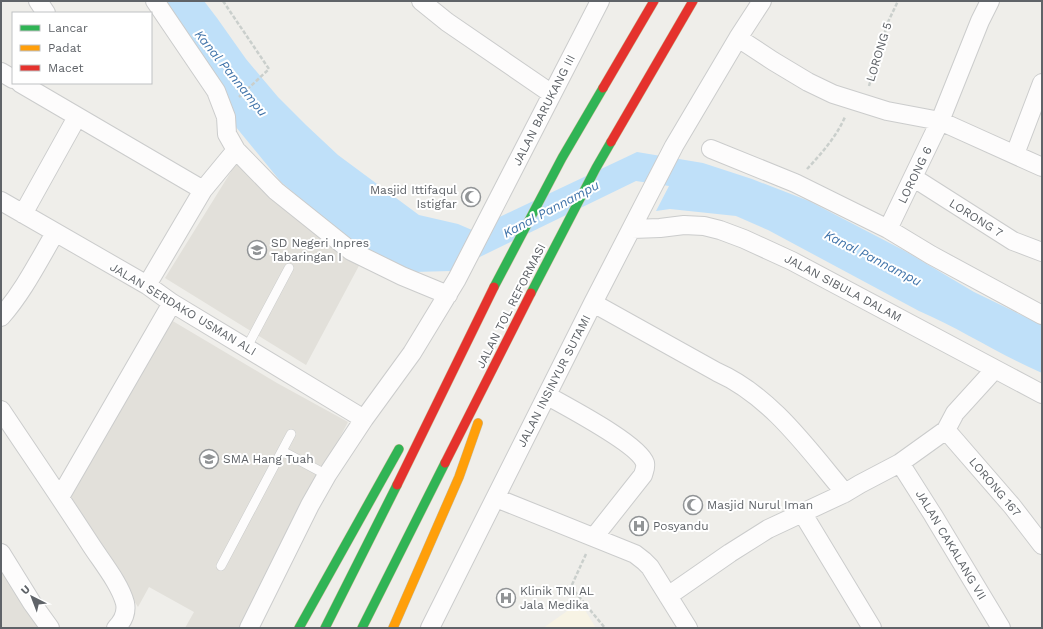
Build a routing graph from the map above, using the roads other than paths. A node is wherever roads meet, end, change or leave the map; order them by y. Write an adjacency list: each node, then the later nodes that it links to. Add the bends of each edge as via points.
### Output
1 (38, 1): 9 (street)
2 (155, 1): 19 (street, via 216,91 226,117 228,134)
3 (421, 1): 15 (street, via 447,22)
4 (600, 1): 15 (street, JALAN BARUKANG III)
5 (654, 1): 35 (highway, JALAN TOL REFORMASI, via 562,158)
6 (693, 1): 38 (highway, JALAN TOL REFORMASI, via 596,168)
7 (762, 1): 10 (street)
8 (990, 1): 17 (street, LORONG 6)
9 (45, 12)
10 (738, 38): 17 (street, via 773,62 834,94 887,111); 26 (street, JALAN INSINYUR SUTAMI, via 677,141)
11 (1, 72): 12 (street)
12 (12, 78)
13 (1042, 82): 20 (street)
14 (22, 84): 16 (street)
15 (552, 94): 32 (street, JALAN BARUKANG III)
16 (77, 117): 23 (street); 25 (street)
17 (940, 122): 20 (street); 22 (street, LORONG 6)
18 (711, 149): 27 (street, via 795,183)
19 (236, 150): 23 (street); 32 (street, via 276,191 351,251)
20 (1015, 154): 21 (street)
21 (1042, 167)
22 (914, 178): 27 (street, LORONG 6); 29 (street, LORONG 7, via 1013,241)
23 (203, 190): 31 (street)
24 (1, 201): 25 (street, JALAN SERDAKO USMAN ALI)
25 (24, 214): 28 (street, JALAN SERDAKO USMAN ALI)
26 (634, 225): 34 (street, JALAN INSINYUR SUTAMI); 40 (street, JALAN SIBULA DALAM, via 660,228 704,226 744,239 792,261)
27 (888, 229): 36 (street, via 931,255)
28 (55, 233): 31 (street, JALAN SERDAKO USMAN ALI); 37 (street, via 27,283)
29 (1042, 252)
30 (289, 268): 39 (lane)
31 (147, 284): 33 (street, JALAN SERDAKO USMAN ALI)
32 (448, 295): 47 (street, via 412,353)
33 (172, 303): 39 (street, JALAN SERDAKO USMAN ALI); 55 (street)
34 (593, 303): 43 (street, JALAN INSINYUR SUTAMI); 54 (street, via 729,378 763,402 793,432)
35 (485, 304): 41 (highway); 67 (highway, JALAN TOL REFORMASI)
36 (1041, 312)
37 (1, 317)
38 (513, 328): 44 (highway); 68 (highway, JALAN TOL REFORMASI)
39 (247, 347): 47 (street, JALAN SERDAKO USMAN ALI)
40 (995, 369): 42 (street, JALAN SIBULA DALAM); 48 (street, via 955,413)
41 (437, 383)
42 (1042, 394)
43 (548, 396): 56 (street, JALAN INSINYUR SUTAMI); 58 (street, via 626,442 644,462 642,475)
44 (486, 403)
45 (1, 410): 55 (street)
46 (480, 418): 69 (highway, via 459,477)
47 (364, 419): 53 (street)
48 (946, 430): 52 (street); 59 (street, LORONG 167)
49 (291, 434): 51 (lane)
50 (402, 444): 66 (highway)
51 (282, 451): 53 (lane); 61 (lane)
52 (900, 463): 54 (street); 73 (street, JALAN CAKALANG VII)
53 (327, 475): 65 (street)
54 (845, 493): 57 (street)
55 (60, 497): 64 (street, via 122,597 126,610 123,621)
56 (496, 498): 58 (street); 70 (street, JALAN INSINYUR SUTAMI)
57 (803, 514): 62 (street, via 768,530 730,553); 72 (street)
58 (594, 537): 62 (street, via 635,554 644,561)
59 (1042, 545)
60 (1, 553): 63 (street)
61 (220, 566)
62 (668, 596): 71 (street)
63 (50, 628)
64 (116, 628)
65 (249, 628)
66 (299, 628)
67 (325, 628)
68 (362, 628)
69 (393, 628)
70 (430, 628)
71 (688, 628)
72 (872, 628)
73 (1001, 628)

